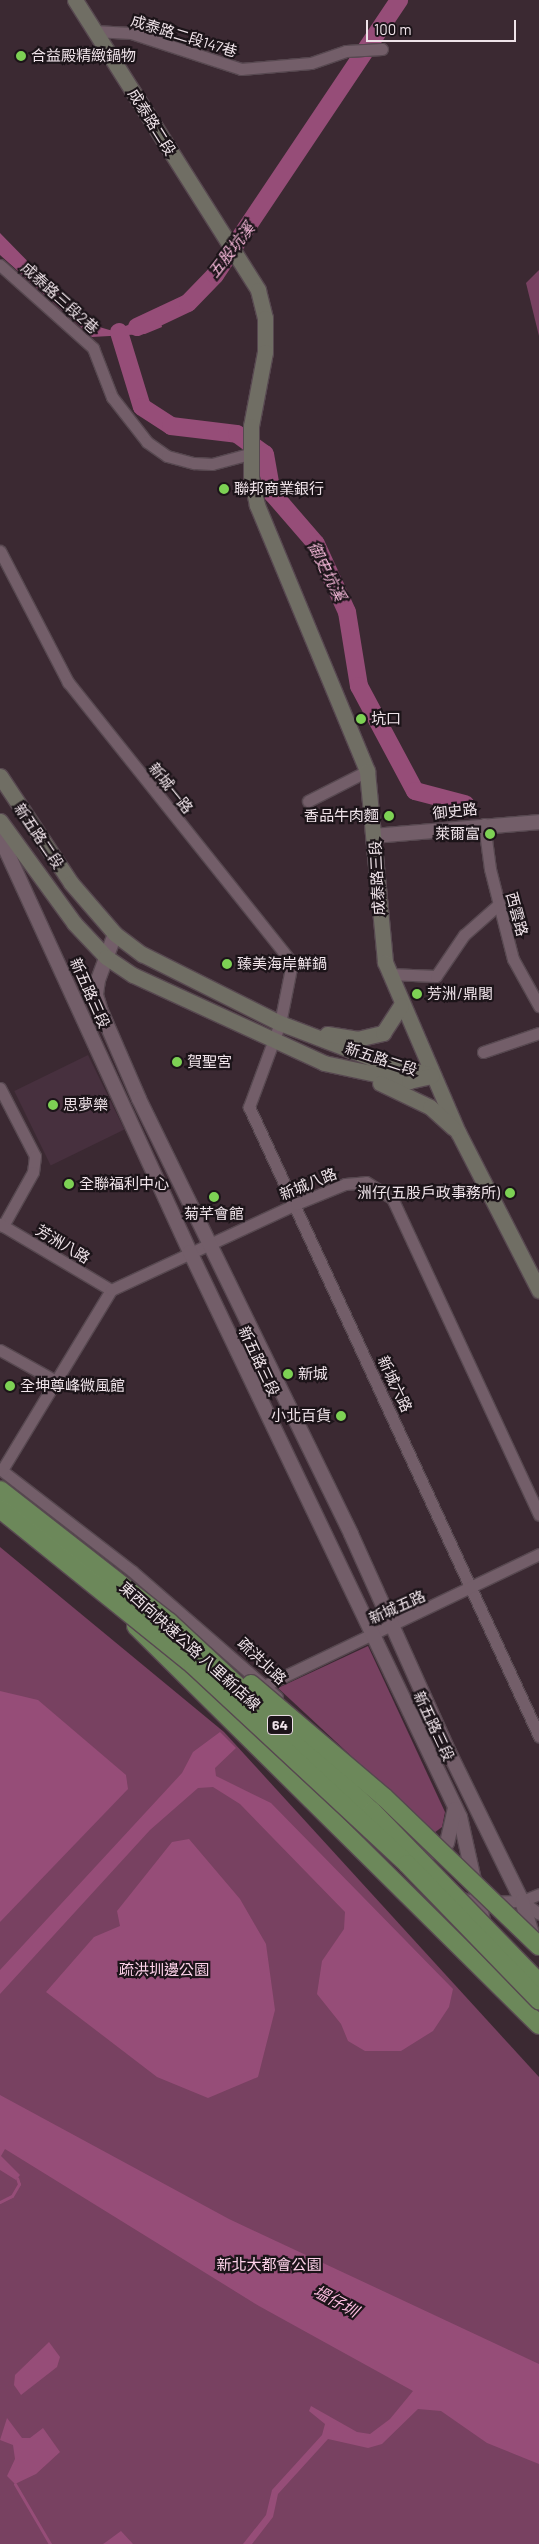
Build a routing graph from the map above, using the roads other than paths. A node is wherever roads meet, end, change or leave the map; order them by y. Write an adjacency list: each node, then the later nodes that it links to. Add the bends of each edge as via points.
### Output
1 (74, 0): 2 (main road, 成泰路二段)
2 (94, 31): 3 (street, 成泰路二段147巷, via 131,33 241,69 311,63 352,51); 5 (main road, 成泰路二段, via 258,290 265,318 264,352)
3 (379, 49)
4 (0, 265): 6 (street, 成泰路三段2巷, via 93,348 112,397 147,442 167,456 194,463 212,464)
5 (251, 426): 6 (main road, 成泰路三段)
6 (249, 454): 8 (main road, 成泰路三段, via 257,505)
7 (0, 551): 22 (street, 新城一路, via 68,682 292,963)
8 (367, 771): 10 (street); 14 (main road, 成泰路三段)
9 (0, 776): 17 (main road, 新五路二段, via 70,883)
10 (308, 801)
11 (0, 821): 18 (main road, 新五路二段, via 52,895)
12 (539, 822): 13 (street, 御史路)
13 (484, 824): 14 (street, 御史路); 16 (street, 西雲路)
14 (374, 836): 19 (main road, 成泰路三段, via 379,923)
15 (0, 837): 33 (street, 新五路三段)
16 (499, 904): 19 (street, via 464,935 436,976); 21 (street, 西雲路, via 514,959)
17 (115, 934): 18 (street, 新五路三段); 22 (main road, 新五路二段, via 142,954)
18 (106, 957): 24 (main road, 新五路二段, via 171,994); 32 (street, 新五路三段, via 96,995 101,1010)
19 (389, 974): 20 (main road, 成泰路三段)
20 (401, 1005): 22 (main road, via 391,1024 371,1038 340,1037); 27 (main road, 成泰路三段)
21 (539, 1006)
22 (280, 1024): 24 (street, 新城一路); 27 (main road, 新五路二段, via 384,1063)
23 (539, 1034): 25 (street)
24 (272, 1043): 26 (main road, 新五路二段); 30 (street, 新城六路, via 249,1107)
25 (483, 1052)
26 (324, 1063): 27 (main road, 新五路二段, via 409,1081); 29 (main road, via 409,1094)
27 (432, 1075): 29 (main road, 成泰路三段)
28 (0, 1088): 31 (street, via 35,1156 33,1172)
29 (458, 1132): 35 (main road, 成泰路三段)
30 (296, 1204): 32 (street, 新城八路); 41 (street, 新城八路, via 346,1184 366,1182 392,1198); 43 (street, 新城六路)
31 (2, 1225): 34 (street, 芳洲八路)
32 (211, 1244): 33 (street, 新城八路); 46 (street, 新五路三段)
33 (190, 1252): 34 (street, 新城八路); 47 (street, 新五路三段)
34 (111, 1290): 37 (street)
35 (539, 1290)
36 (0, 1350): 37 (street)
37 (54, 1380): 38 (street)
38 (1, 1470): 48 (street, 疏洪北路, via 132,1571)
39 (0, 1490): 45 (highway, 東西向快速公路 八里新店線 / 64, bridge)
40 (0, 1510): 44 (highway, 東西向快速公路 八里新店線 / 64, bridge)
41 (539, 1514)
42 (539, 1554): 43 (street, 新城五路)
43 (471, 1589): 46 (street, 新城五路); 49 (street, 新城六路)
44 (119, 1606): 58 (highway, 東西向快速公路 八里新店線 / 64, bridge, via 193,1665 407,1864); 60 (highway, bridge)
45 (168, 1622): 56 (highway, bridge, via 226,1662 384,1797); 57 (highway, 東西向快速公路 八里新店線 / 64, bridge, via 372,1811)
46 (392, 1626): 47 (street, 新城五路); 53 (street, 新五路三段)
47 (373, 1634): 48 (street, 新城五路); 50 (street, 新五路三段)
48 (266, 1685): 51 (street, 疏洪北路)
49 (539, 1736)
50 (455, 1809): 51 (street, via 447,1843 436,1852); 54 (street, 新五路三段)
51 (418, 1852): 54 (street, 疏洪北路, via 453,1895)
52 (539, 1894): 53 (street, 疏洪北路)
53 (522, 1900): 54 (street, 疏洪北路); 55 (street); 56 (street, via 526,1926)
54 (476, 1902): 59 (street, via 495,1958)
55 (539, 1914)
56 (539, 1947)
57 (539, 1983)
58 (539, 2000)
59 (539, 2009)
60 (539, 2025)

